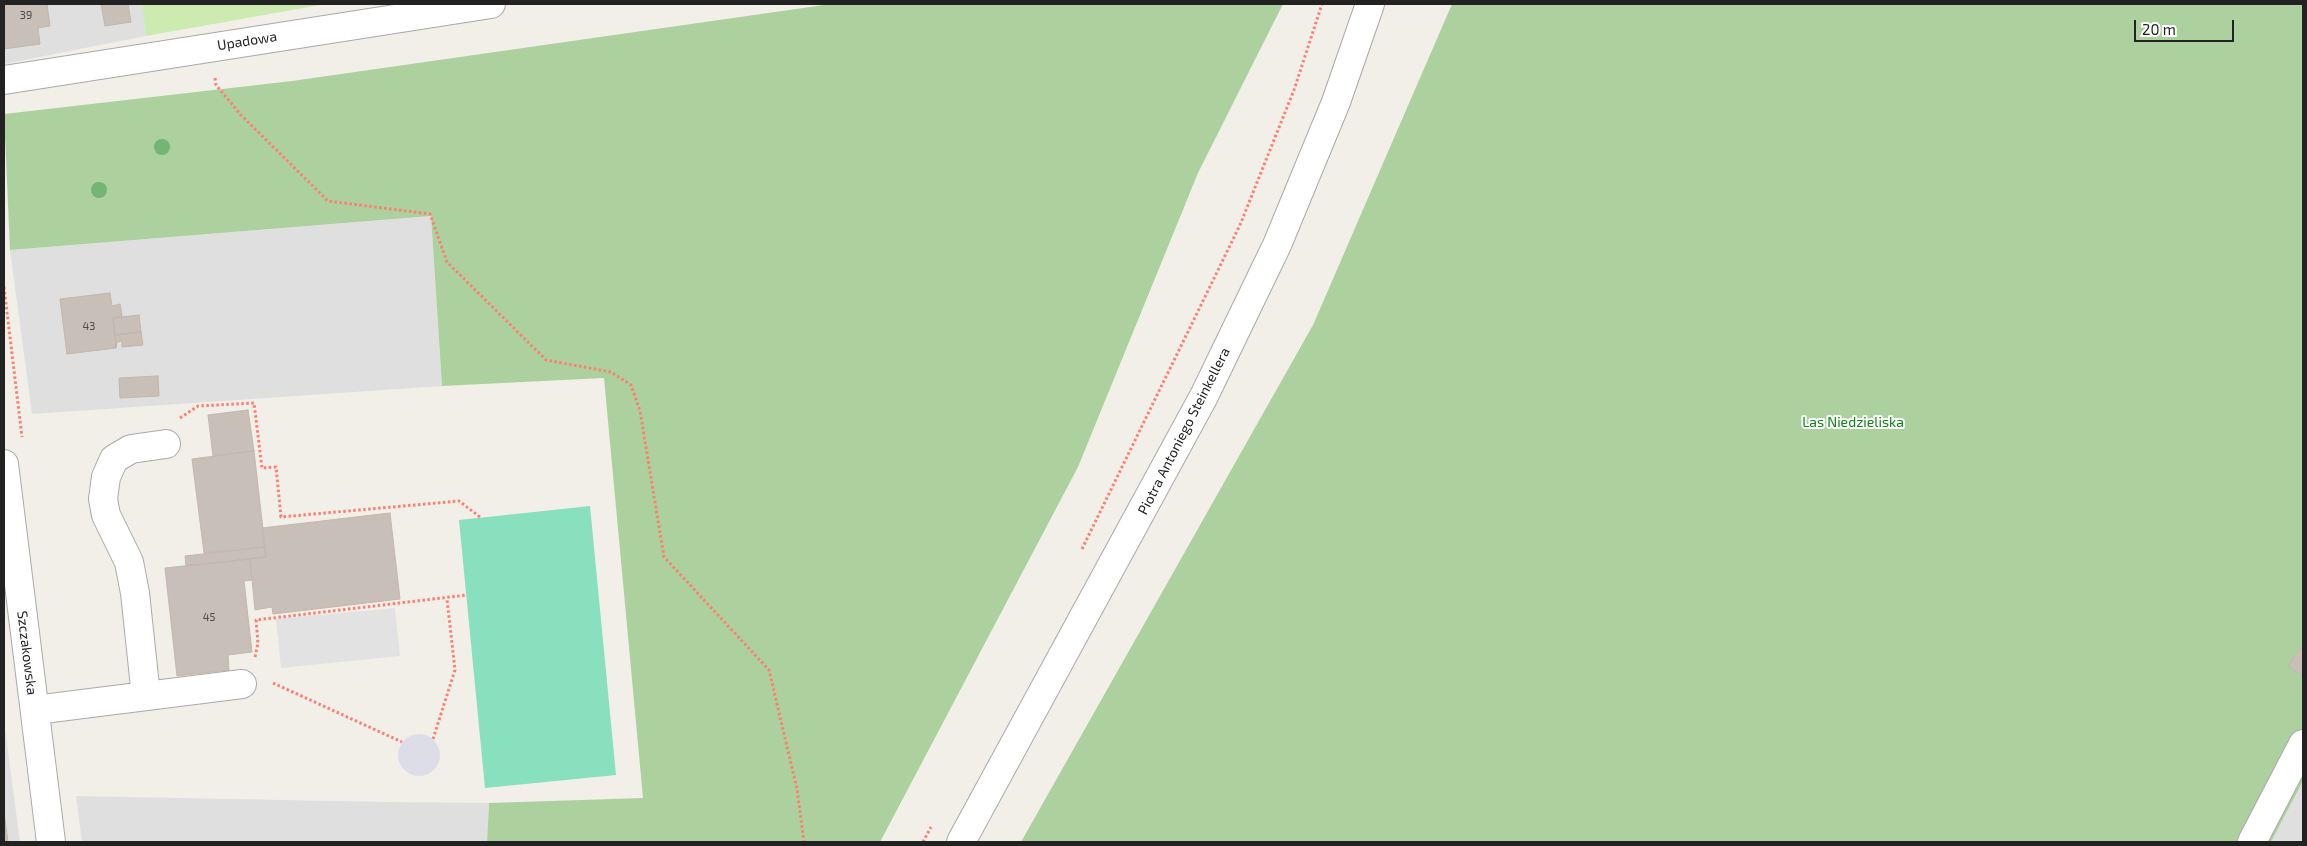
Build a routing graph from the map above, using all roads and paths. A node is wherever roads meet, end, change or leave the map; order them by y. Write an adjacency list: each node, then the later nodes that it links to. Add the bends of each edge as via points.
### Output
1 (491, 4): 4 (street, Upadowa)
2 (1322, 4): 10 (path, via 1294,90 1240,225)
3 (1370, 4): 25 (street, Piotra Antoniego Steinkellera, via 1336,102 1277,245 1208,387)
4 (424, 9): 5 (street, Upadowa)
5 (213, 46): 6 (street, Upadowa); 23 (path, via 216,85 328,201 430,214 447,262 546,360 611,372 631,385 640,411 664,557 769,670 797,789)
6 (4, 80)
7 (169, 433): 9 (path, via 198,406 254,403 262,468 276,466 281,516 459,501); 16 (street, via 114,459 106,477 103,499 106,515 129,562)
8 (4, 464): 17 (street, Szczakowska)
9 (480, 517)
10 (1082, 550)
11 (467, 596): 12 (path)
12 (447, 598): 13 (path); 18 (path, via 454,670)
13 (265, 618)
14 (270, 682): 19 (path)
15 (242, 684): 16 (street)
16 (146, 696): 17 (street)
17 (34, 710): 22 (street, Szczakowska)
18 (433, 739)
19 (402, 742)
20 (2303, 744): 26 (street)
21 (932, 825): 24 (path)
22 (52, 842)
23 (804, 842)
24 (923, 842)
25 (961, 842)
26 (2252, 842)

